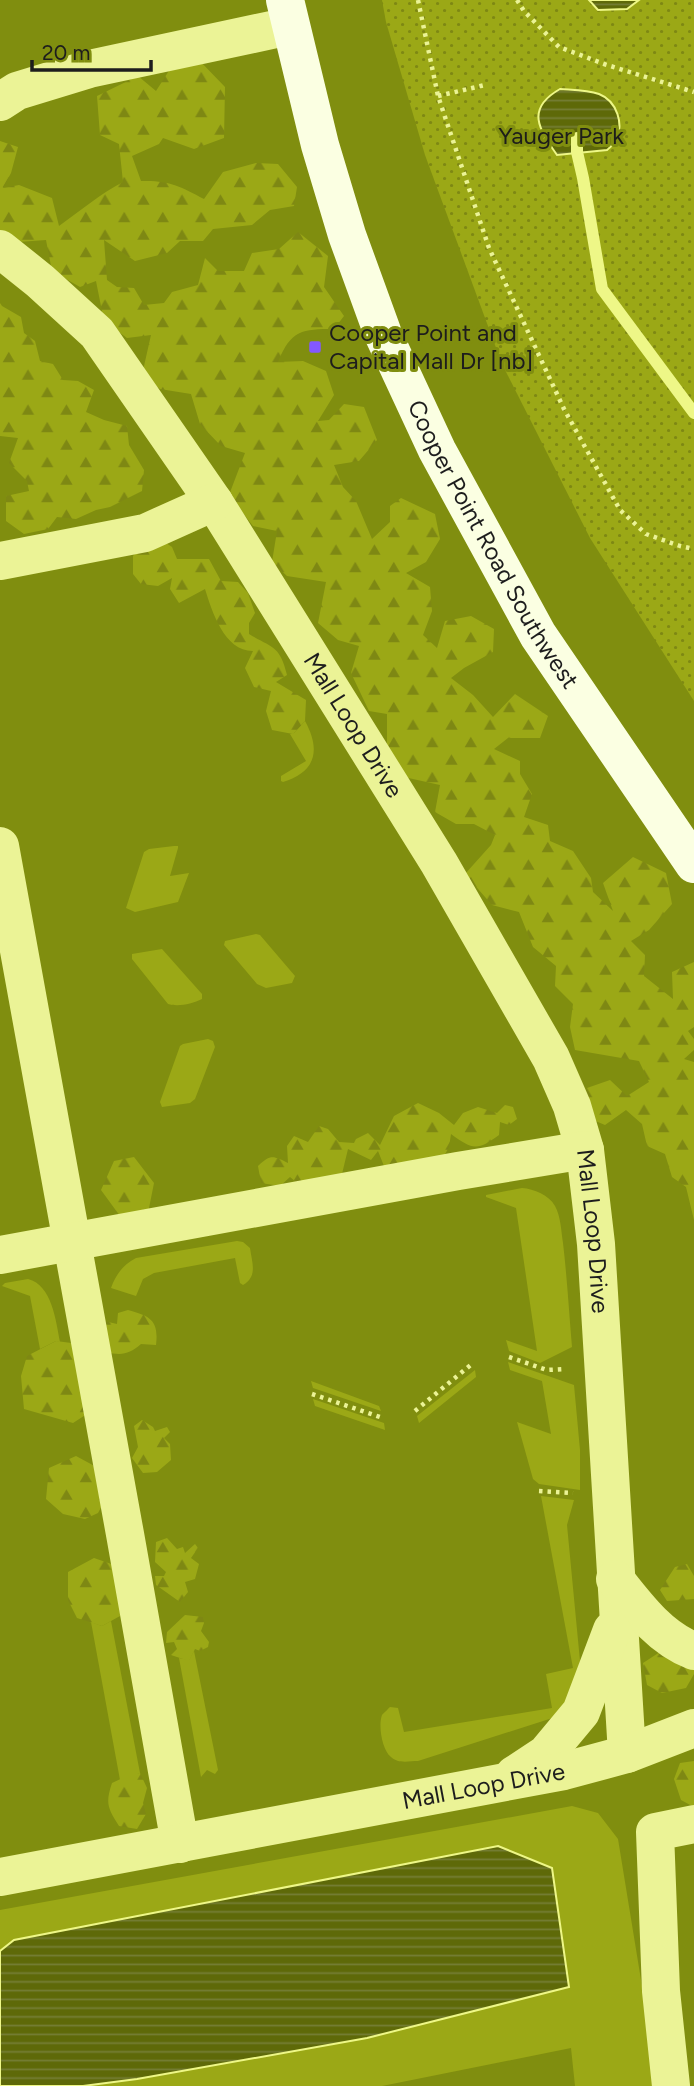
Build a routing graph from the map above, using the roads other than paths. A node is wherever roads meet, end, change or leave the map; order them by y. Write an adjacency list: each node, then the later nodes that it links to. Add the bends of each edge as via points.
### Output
1 (288, 13): 2 (street, via 17,91); 7 (main road, Cooper Point Road Southwest, via 347,235 383,334 437,450 538,635)
2 (0, 102)
3 (0, 249): 4 (street, Mall Loop Drive, via 97,333)
4 (214, 502): 5 (street, via 145,533); 8 (street, Mall Loop Drive, via 511,985 551,1058)
5 (0, 561)
6 (0, 846): 9 (street)
7 (694, 864)
8 (585, 1150): 9 (street); 11 (street, Mall Loop Drive, via 596,1244)
9 (71, 1242): 10 (street); 17 (street)
10 (0, 1255)
11 (617, 1597): 12 (street); 14 (street, Mall Loop Drive); 15 (street, via 581,1712 546,1755)
12 (694, 1651)
13 (694, 1728): 14 (street)
14 (627, 1754): 15 (street, Mall Loop Drive)
15 (502, 1783): 17 (street, Mall Loop Drive)
16 (694, 1824): 19 (street, via 656,1832 660,1990)
17 (180, 1844): 18 (street, Mall Loop Drive)
18 (0, 1877)
19 (671, 2086)

